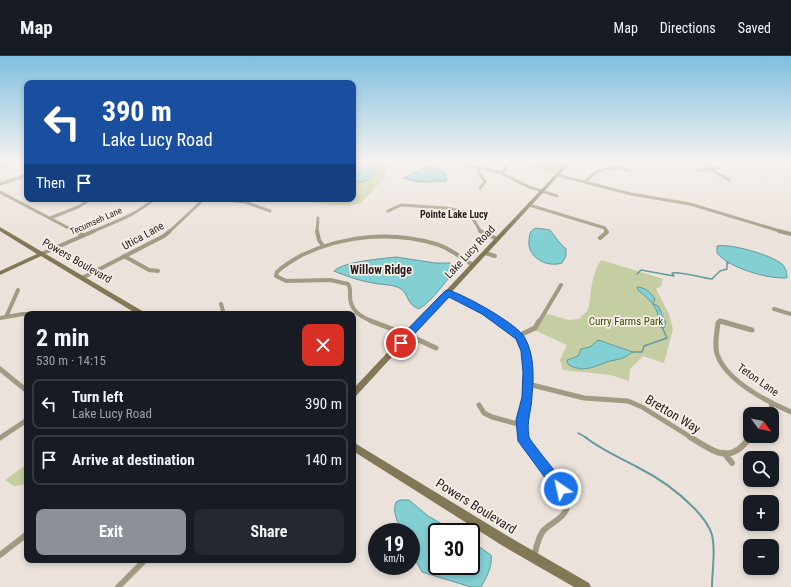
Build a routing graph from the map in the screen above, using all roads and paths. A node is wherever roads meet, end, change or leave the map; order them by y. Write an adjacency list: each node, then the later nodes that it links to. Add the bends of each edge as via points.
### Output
1 (527, 186): 4 (street)
2 (547, 186): 4 (street, Lake Lucy Road)
3 (599, 186): 19 (street, via 693,205)
4 (542, 191): 6 (street); 12 (street, Lake Lucy Road)
5 (0, 192): 16 (street)
6 (557, 196)
7 (86, 202): 16 (street)
8 (151, 202): 20 (street, Tecumseh Lane, via 145,207)
9 (201, 202): 26 (street, Utica Lane, via 164,236)
10 (245, 202): 14 (street)
11 (410, 204): 13 (street)
12 (529, 205): 21 (street, via 604,228 607,232); 22 (street, Lake Lucy Road)
13 (415, 207): 15 (street, via 401,205); 22 (street, via 462,211 473,219 481,232)
14 (270, 211)
15 (388, 211)
16 (50, 218): 20 (street)
17 (318, 218): 23 (street, via 317,235 319,243)
18 (0, 229): 25 (street, Powers Boulevard)
19 (791, 234)
20 (83, 235): 25 (street, Tecumseh Lane)
21 (600, 238)
22 (497, 239): 24 (street, Lake Lucy Road)
23 (323, 246): 28 (street, via 370,237 408,237 448,248); 39 (street, via 286,264 276,276 286,281 330,280 348,284 350,304)
24 (485, 252): 27 (street); 28 (street, Lake Lucy Road)
25 (41, 254): 30 (street); 31 (street, Powers Boulevard)
26 (124, 256): 29 (street, via 150,270); 31 (street, Utica Lane)
27 (495, 256)
28 (473, 265): 34 (street, Lake Lucy Road)
29 (158, 271)
30 (0, 273)
31 (82, 278): 37 (street, Powers Boulevard)
32 (561, 285): 47 (street, via 535,328)
33 (18, 290): 43 (street)
34 (448, 293): 46 (street, Lake Lucy Road); 47 (street, via 485,312)
35 (221, 304): 38 (street)
36 (774, 309): 41 (street)
37 (137, 311)
38 (223, 311)
39 (355, 311)
40 (356, 313): 46 (street)
41 (791, 314)
42 (24, 315): 43 (street)
43 (6, 317): 44 (street)
44 (0, 318)
45 (752, 330): 53 (street, Teton Lane, via 720,321 716,343 717,355 740,382)
46 (408, 335): 48 (street); 52 (street, Lake Lucy Road)
47 (518, 336): 50 (street, via 526,351)
48 (436, 348)
49 (0, 369): 51 (street)
50 (528, 384): 58 (street); 62 (street, Bretton Way, via 584,398 628,401 706,447 719,454)
51 (24, 389)
52 (356, 391)
53 (772, 403): 55 (street); 56 (street, Teton Lane)
54 (479, 405): 58 (street, via 484,413 492,417)
55 (771, 407)
56 (791, 412)
57 (24, 422): 59 (street)
58 (522, 425): 66 (street, via 523,441 550,472 568,503 561,517 543,532)
59 (0, 438)
60 (746, 443): 62 (street, via 733,453)
61 (356, 448): 66 (street, Powers Boulevard)
62 (724, 453): 63 (street)
63 (732, 464)
64 (24, 536): 65 (street)
65 (0, 555)
66 (534, 558): 69 (street, Powers Boulevard)
67 (142, 563): 68 (street)
68 (118, 587)
69 (585, 587)

